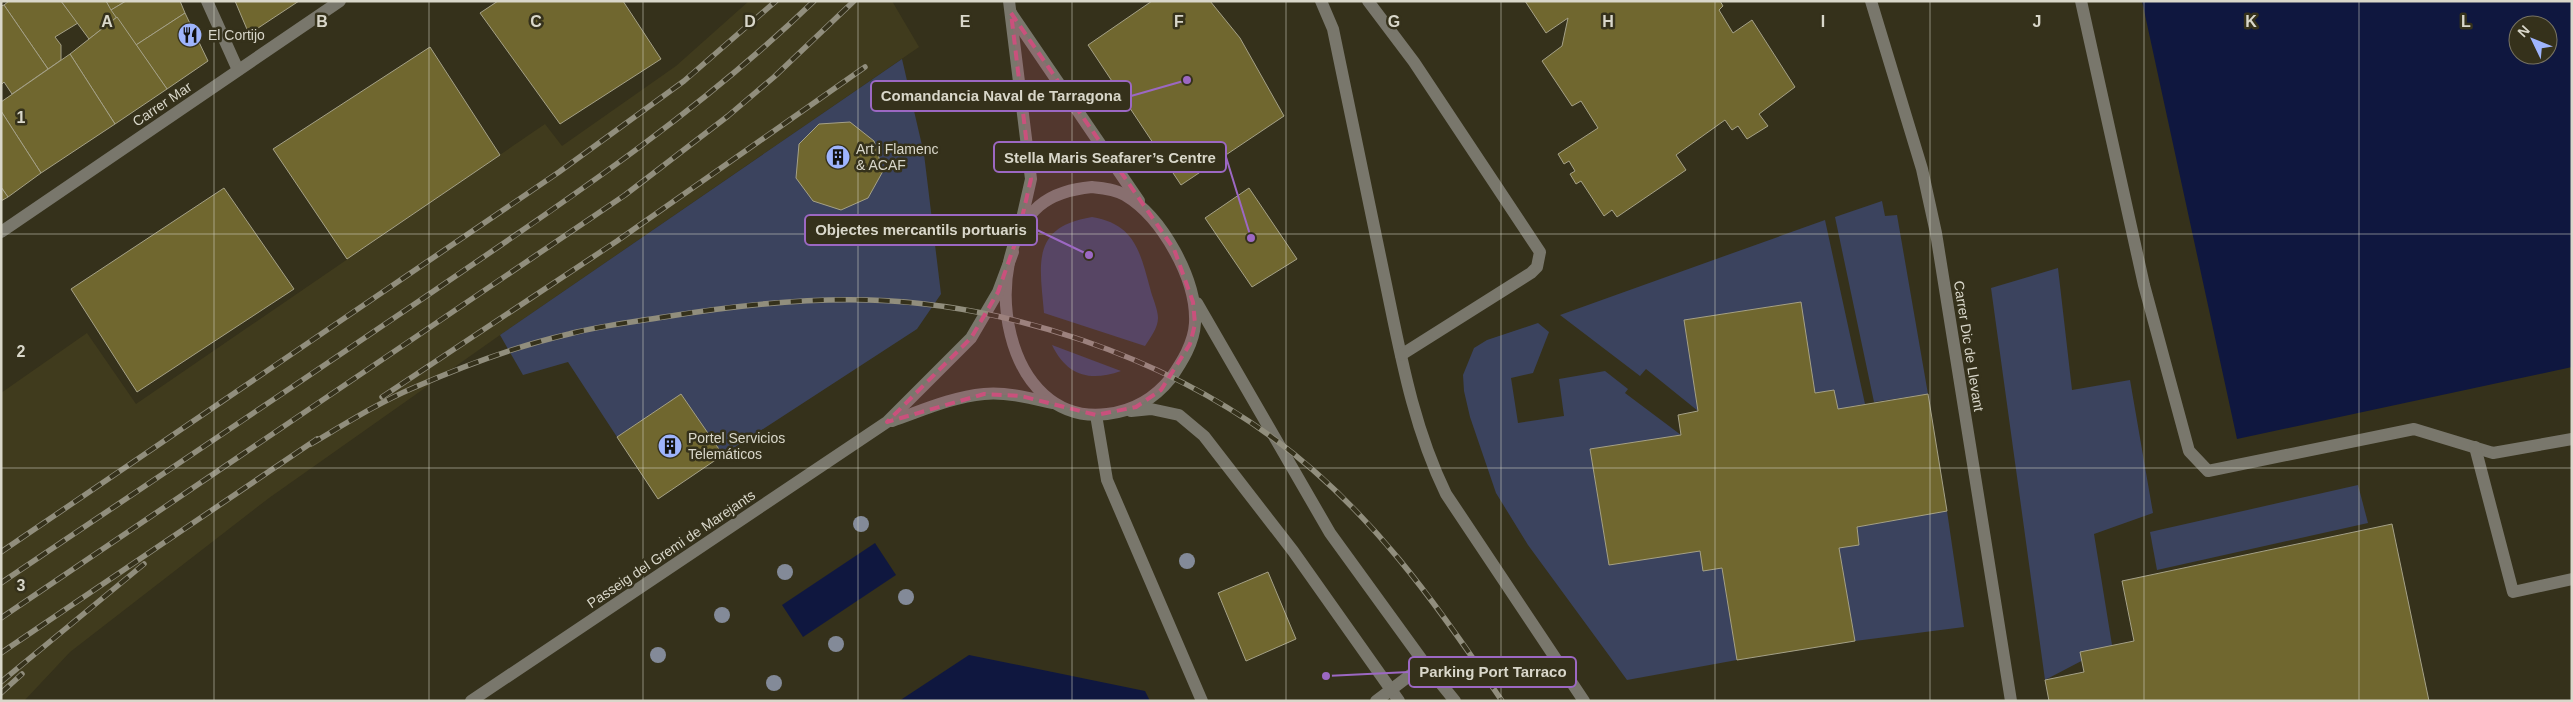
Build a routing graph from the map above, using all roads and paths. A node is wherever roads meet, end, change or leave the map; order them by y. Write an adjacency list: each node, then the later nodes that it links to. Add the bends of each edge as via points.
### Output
1 (207, 1): 8 (street)
2 (340, 1): 8 (street, Carrer Mar)
3 (1321, 1): 14 (street, via 1332,29)
4 (1368, 1): 14 (street, via 1414,62 1540,252 1537,267 1531,274)
5 (1871, 1): 30 (street, Carrer Dic de Llevant, via 1922,170 1936,233)
6 (2081, 1): 20 (street, via 2144,285 2189,451 2208,471 2414,430)
7 (1010, 7): 9 (street); 11 (street, via 1031,179)
8 (238, 70): 10 (street, Carrer Mar)
9 (1147, 214): 11 (street, via 1124,195 1108,189 1072,188 1040,206 1026,220); 13 (street, via 1174,249)
10 (1, 232)
11 (1018, 235): 12 (street)
12 (1013, 252): 15 (street, via 1006,298 1016,357 1027,377); 18 (street, Passeig del Gremi de Marejants, via 998,292 970,338)
13 (1188, 285): 16 (street, via 1195,324 1180,366 1162,390 1136,407); 22 (street, via 1330,533)
14 (1401, 355): 29 (street, via 1428,458 1446,494)
15 (1058, 404): 17 (street, via 1076,412); 18 (street, Passeig del Gremi de Marejants, via 1020,396 984,394 950,401)
16 (1116, 413): 17 (street); 23 (street, via 1151,409 1165,411 1179,415 1204,436 1293,551)
17 (1096, 415): 25 (street, via 1107,480)
18 (887, 422): 24 (street, Passeig del Gremi de Marejants)
19 (2572, 439): 20 (street, via 2493,453)
20 (2475, 448): 21 (street, via 2513,592)
21 (2572, 579)
22 (1425, 664): 23 (street); 28 (street)
23 (1391, 690): 26 (street); 27 (street)
24 (471, 701)
25 (1202, 701)
26 (1376, 701)
27 (1399, 701)
28 (1455, 701)
29 (1584, 701)
30 (2011, 701)

